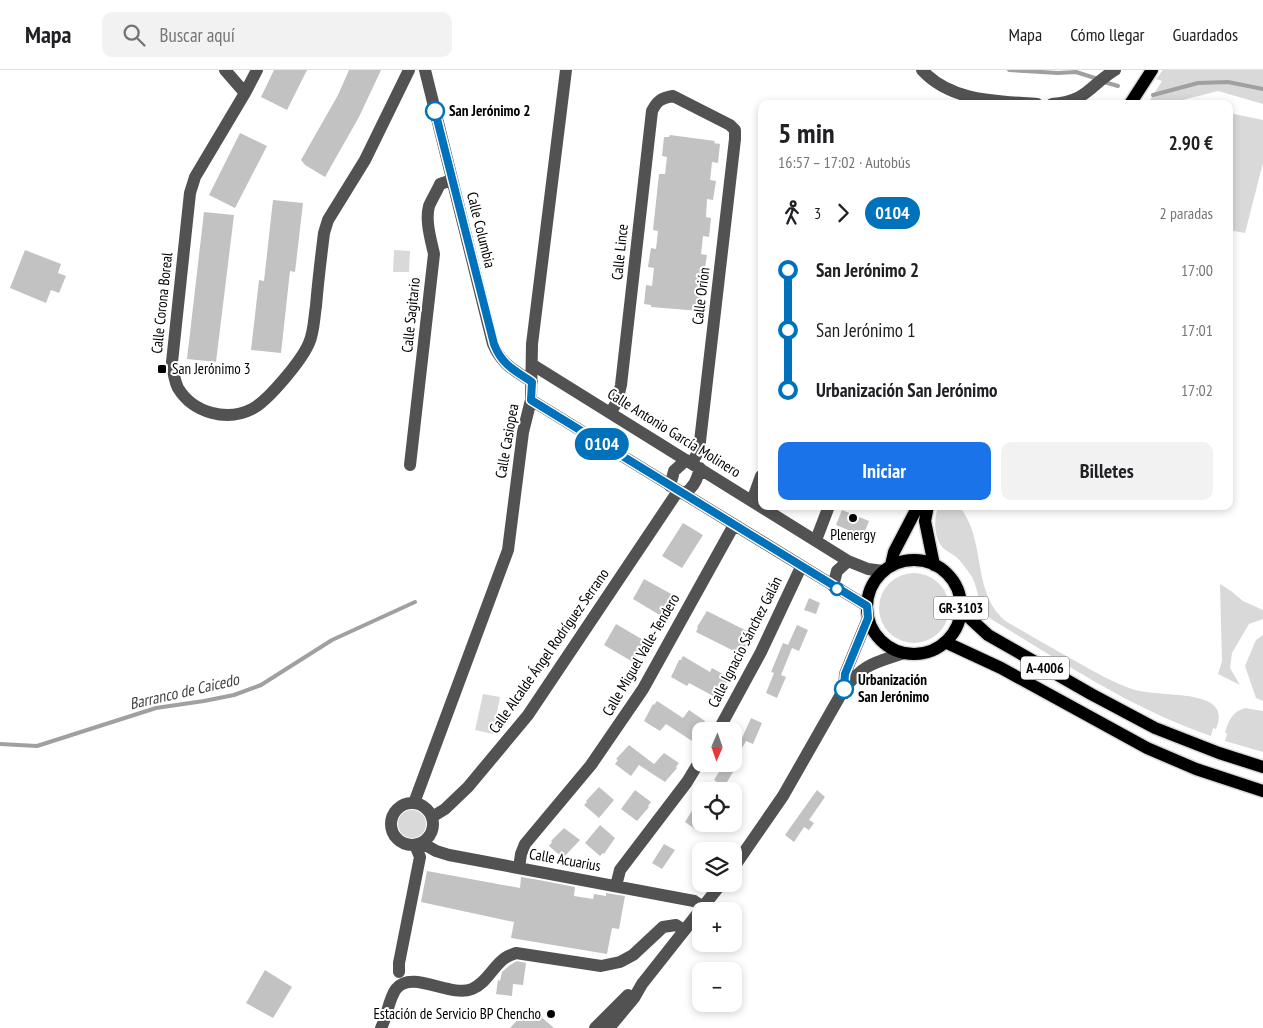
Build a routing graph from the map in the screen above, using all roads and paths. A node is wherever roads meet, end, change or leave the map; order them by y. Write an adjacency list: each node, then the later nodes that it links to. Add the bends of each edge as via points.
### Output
1 (225, 70): 9 (street)
2 (257, 70): 9 (street, Calle Corona Boreal)
3 (409, 70): 9 (street, Calle Corona Boreal, via 366,160 328,220 312,333 305,351 262,403 240,414 227,415 204,410 184,397 174,377 172,362 190,193 195,177)
4 (425, 70): 14 (street, Calle Columbia)
5 (566, 70): 15 (street, Calle Casiopea, via 532,344)
6 (922, 70): 10 (street, via 944,87)
7 (1152, 70): 12 (main road)
8 (1113, 71): 11 (street)
9 (245, 93)
10 (984, 100)
11 (1076, 100)
12 (1133, 100)
13 (735, 130): 18 (street, Calle Lince, via 673,96 656,103 652,111 621,385 617,402); 19 (street, Calle Orión, via 699,450)
14 (452, 180): 16 (street, Calle Columbia, via 498,357); 20 (street, Calle Sagitario, via 440,184 428,211 434,254)
15 (533, 365): 16 (street, Calle Casiopea); 18 (street, Calle Antonio García Molinero)
16 (532, 382): 17 (street, Calle Casiopea)
17 (531, 400): 22 (street); 45 (street, Calle Casiopea, via 523,432 508,550)
18 (610, 412): 19 (street, Calle Antonio García Molinero)
19 (693, 464): 22 (street, via 674,471); 22 (street, via 695,483 691,489); 23 (street, Calle Antonio García Molinero)
20 (410, 465)
21 (758, 484): 23 (street)
22 (677, 490): 29 (street); 46 (street, Calle Alcalde Ángel Rodríguez Serrano, via 528,715 468,787)
23 (752, 501): 24 (street, Calle Antonio García Molinero)
24 (758, 505)
25 (767, 510): 30 (street, Calle Antonio García Molinero)
26 (828, 510): 30 (street)
27 (916, 510): 34 (main road)
28 (927, 510): 32 (main road, via 925,521)
29 (734, 525): 33 (street); 49 (street, Calle Miguel Valle-Tendero, via 643,689 591,765 525,844)
30 (816, 540): 31 (street, Calle Antonio García Molinero)
31 (848, 560): 34 (street, Calle Antonio García Molinero, via 868,569); 35 (street, via 837,571)
32 (934, 564): 34 (main road, via 905,560); 36 (main road, GR-3103, via 954,583 960,596)
33 (801, 567): 35 (street); 41 (street, Calle Ignacio Sánchez Galán, via 762,652)
34 (887, 568): 37 (main road, via 869,592)
35 (833, 586): 37 (street)
36 (961, 610): 38 (main road, GR-3103, via 953,633); 42 (main road, A-4006, via 988,635 1155,728)
37 (867, 612): 39 (main road, via 873,630 881,640); 40 (street, via 845,674)
38 (945, 642): 39 (main road, via 933,650); 44 (main road, A-4006, via 1001,668 1147,748 1196,769)
39 (904, 653): 40 (street, via 869,664)
40 (844, 689): 48 (street, via 783,796)
41 (723, 722)
42 (1263, 767)
43 (693, 772): 50 (street, via 620,870)
44 (1263, 791)
45 (414, 802): 46 (street, via 425,807); 47 (street, via 394,811 390,825 396,838 408,845)
46 (432, 817): 47 (street, via 432,832)
47 (419, 844): 49 (street, Calle Acuarius, via 449,855); 56 (street, via 420,857)
48 (742, 855)
49 (519, 868): 50 (street, Calle Acuarius)
50 (616, 886): 52 (street, Calle Acuarius)
51 (714, 892): 53 (street)
52 (695, 902)
53 (706, 902)
54 (692, 920): 55 (street)
55 (684, 930): 57 (street); 58 (street, via 676,925 663,927 633,955 601,966 516,953 505,958 480,985 470,990 403,982 395,990)
56 (399, 972)
57 (642, 984): 59 (street); 60 (street)
58 (380, 1028)
59 (595, 1028)
60 (609, 1028)

